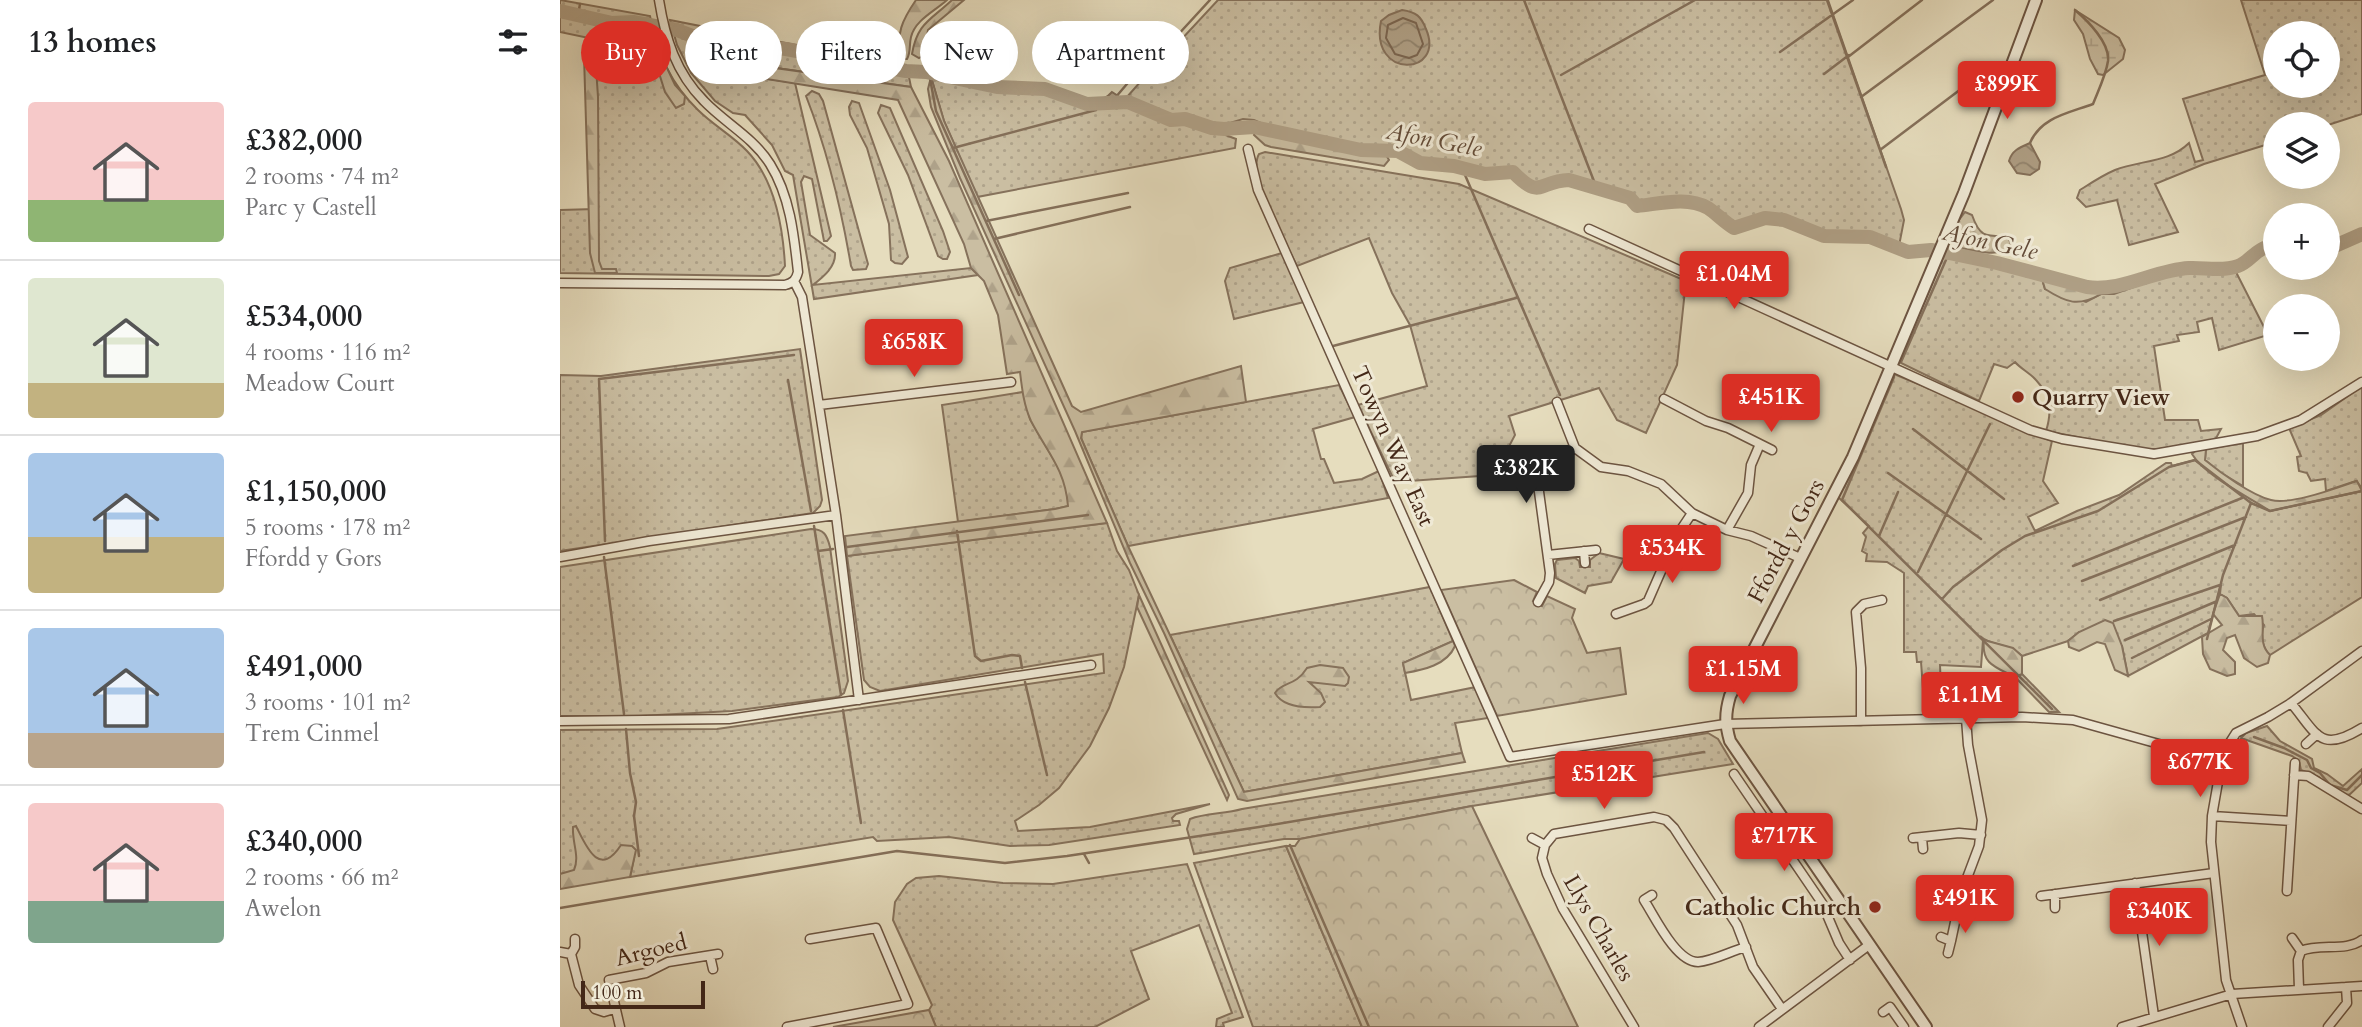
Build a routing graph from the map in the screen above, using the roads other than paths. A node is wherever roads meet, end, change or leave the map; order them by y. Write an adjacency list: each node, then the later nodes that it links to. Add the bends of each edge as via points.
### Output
1 (659, 0): 5 (street, via 666,38 684,76 704,102 747,137 777,177 793,232 798,272)
2 (2036, 0): 7 (street, Ffordd y Gors, via 1964,193)
3 (1248, 149): 37 (street, Towyn Way East, via 1258,190 1510,757)
4 (1589, 229): 7 (street)
5 (794, 281): 6 (street, via 785,285); 12 (street, via 802,297)
6 (560, 284)
7 (1891, 365): 9 (street, via 2030,430 2154,454 2268,432 2301,420); 23 (street, Ffordd y Gors, via 1853,457)
8 (1011, 382): 12 (street)
9 (2362, 382)
10 (1664, 399): 13 (street, via 1680,402 1706,421)
11 (1557, 402): 14 (street)
12 (819, 405): 17 (street)
13 (1760, 444): 15 (street); 18 (street, via 1751,465 1748,493)
14 (1574, 448): 16 (street, via 1601,467 1628,471 1661,484); 21 (street, via 1550,461 1537,477)
15 (1772, 450)
16 (1692, 513): 18 (street); 28 (street, via 1676,537 1648,601)
17 (836, 515): 22 (street); 32 (street)
18 (1727, 530): 23 (street)
19 (1596, 550): 20 (street)
20 (1584, 551): 21 (street); 24 (street)
21 (1548, 555): 27 (street, via 1549,582)
22 (560, 557)
23 (1800, 558): 37 (street, Ffordd y Gors, via 1730,696)
24 (1585, 563)
25 (1625, 599): 28 (street)
26 (1882, 600): 36 (street, via 1872,600 1856,612)
27 (1538, 602)
28 (1629, 609): 29 (street)
29 (1616, 614)
30 (2362, 651): 33 (street)
31 (1091, 665): 32 (street)
32 (859, 700): 35 (street, via 729,719)
33 (2291, 703): 39 (street); 41 (street, via 2236,733)
34 (1966, 718): 36 (street); 41 (street, via 2073,720); 48 (street, via 1982,820)
35 (560, 721)
36 (1861, 721): 37 (street)
37 (1725, 724): 69 (street, via 1730,741)
38 (2362, 728): 39 (street, via 2337,741)
39 (2317, 734): 40 (street)
40 (2306, 744)
41 (2217, 763): 46 (street)
42 (2295, 763): 44 (street)
43 (1734, 774): 75 (street, via 1822,903)
44 (2294, 775): 45 (street, via 2308,776); 47 (street)
45 (2362, 809)
46 (2212, 816): 47 (street); 54 (street)
47 (2291, 821): 56 (street)
48 (1980, 835): 51 (street); 68 (street)
49 (1532, 838): 52 (street)
50 (1913, 838): 51 (street)
51 (1922, 838): 53 (street)
52 (1545, 845): 70 (street, via 1554,834 1654,817 1666,820 1737,925); 87 (street, Llys Charles, via 1542,859 1558,897)
53 (1923, 849)
54 (2214, 873): 57 (street); 80 (street, via 2226,980)
55 (2276, 877): 56 (street)
56 (2288, 878): 58 (street)
57 (2135, 883): 59 (street); 84 (street)
58 (2287, 891)
59 (2055, 894): 61 (street); 62 (street)
60 (1652, 895): 70 (street, via 1644,900 1688,961 1700,962)
61 (2041, 896)
62 (2056, 908)
63 (1941, 937): 68 (street)
64 (2291, 938): 72 (street)
65 (575, 939): 74 (street)
66 (810, 939): 86 (street, via 876,928 908,1004)
67 (2362, 940): 72 (street)
68 (1951, 941): 73 (street)
69 (1870, 945): 75 (street); 90 (street)
70 (1746, 947): 82 (street, via 1765,988)
71 (560, 951): 74 (street)
72 (2301, 951): 79 (street)
73 (1948, 953)
74 (570, 954): 81 (street, via 579,985 592,1006 599,1011)
75 (1850, 960): 82 (street)
76 (713, 969): 81 (street, Argoed, via 714,955 668,962 646,973 609,980)
77 (2362, 986): 78 (street)
78 (2346, 987): 79 (street); 93 (street, via 2347,1003)
79 (2299, 989): 80 (street)
80 (2232, 994): 84 (street); 92 (street)
81 (614, 1009): 85 (street, Argoed)
82 (1782, 1009): 88 (street)
83 (1883, 1012): 89 (street, via 1890,1007)
84 (2154, 1016): 91 (street)
85 (620, 1027)
86 (787, 1027)
87 (1634, 1027)
88 (1759, 1027)
89 (1904, 1027)
90 (1926, 1027)
91 (2122, 1027)
92 (2242, 1027)
93 (2328, 1027)

